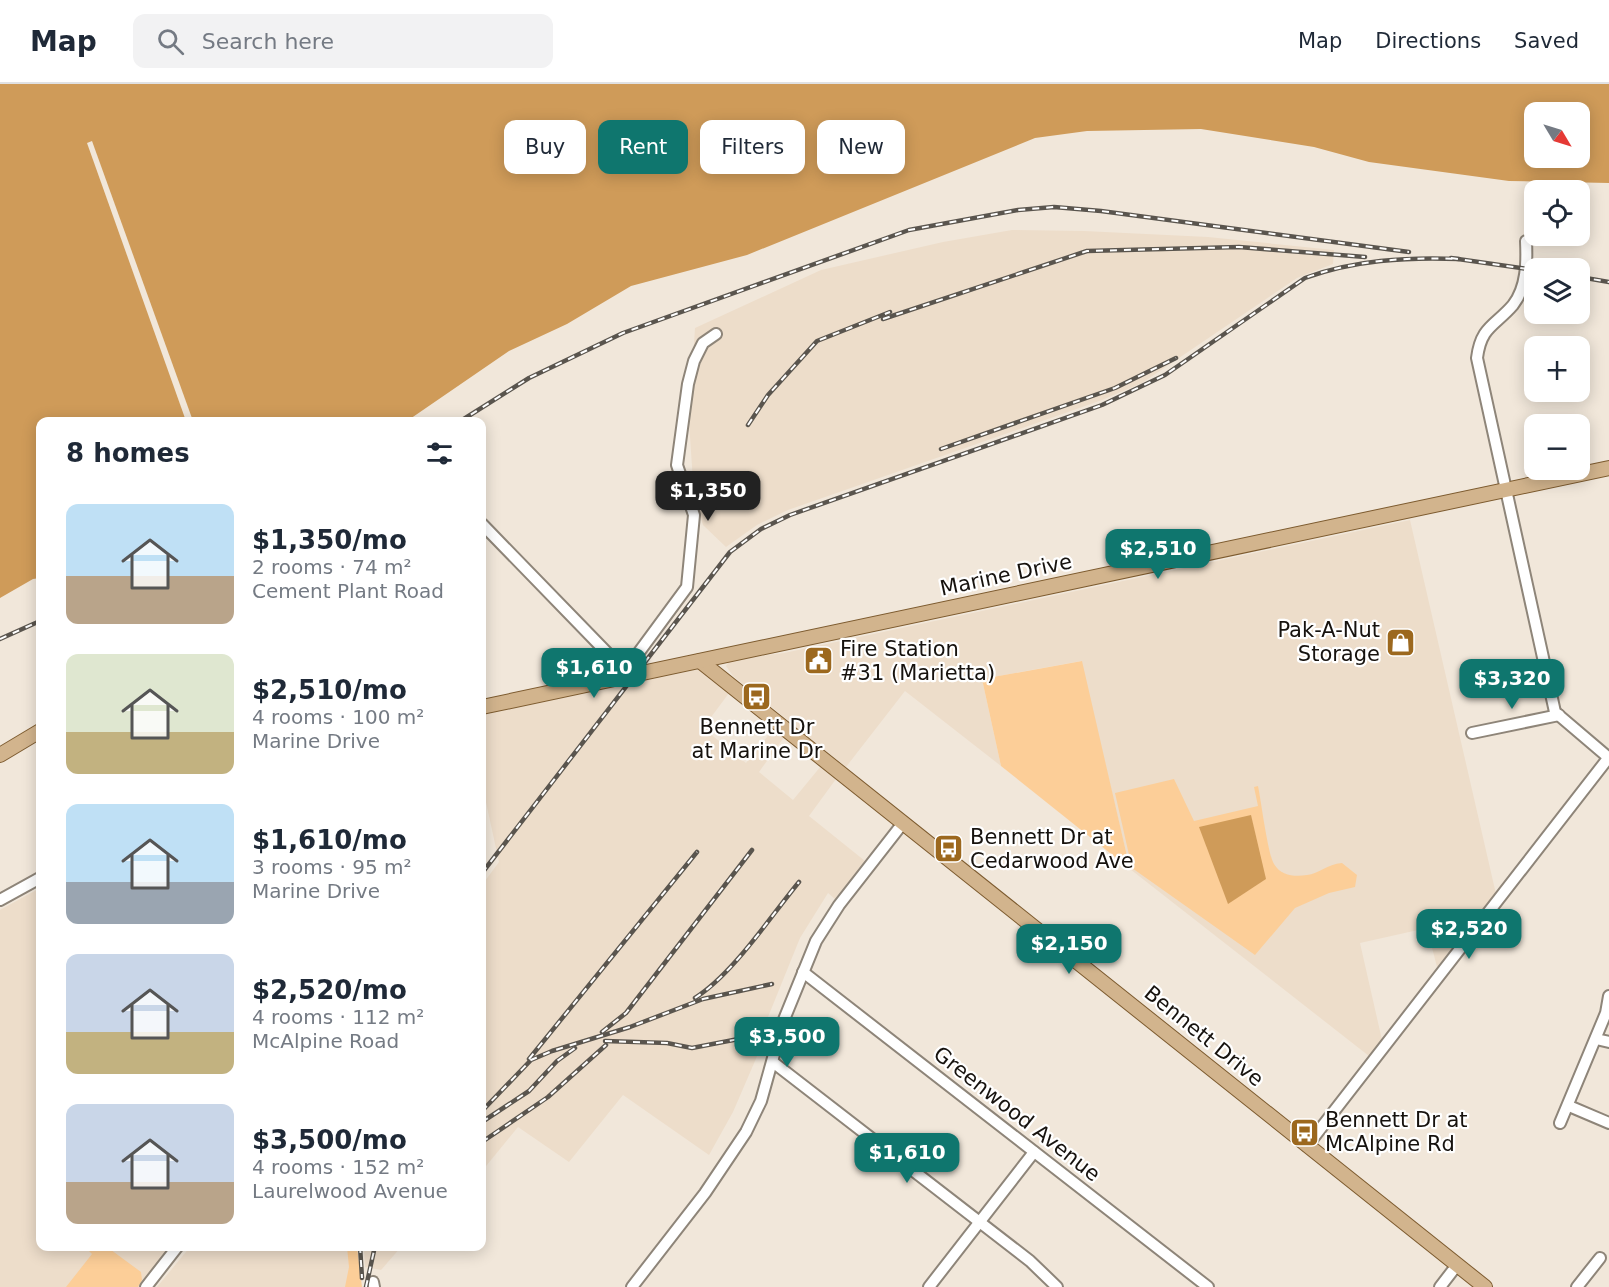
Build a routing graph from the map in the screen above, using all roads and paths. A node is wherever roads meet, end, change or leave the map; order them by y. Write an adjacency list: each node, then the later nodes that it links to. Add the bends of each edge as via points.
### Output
1 (1526, 246): 4 (street, via 1522,289 1513,305 1489,326 1479,341 1477,358)
2 (716, 334): 7 (street, via 703,343 687,384 677,465 694,515 687,587)
3 (1609, 468): 4 (main road, Marine Drive)
4 (1507, 489): 6 (main road, Marine Drive); 9 (street, via 1555,712)
5 (486, 527): 7 (street, via 617,663)
6 (700, 661): 7 (main road, Marine Drive); 14 (main road, Bennett Drive)
7 (620, 678): 8 (main road, Marine Drive)
8 (486, 706)
9 (1559, 715): 11 (street); 13 (street)
10 (36, 733): 12 (main road)
11 (1472, 733)
12 (0, 755)
13 (1609, 757): 25 (street)
14 (903, 823): 17 (street, via 839,905 816,941); 25 (main road, Bennett Drive)
15 (36, 880): 16 (street)
16 (0, 900)
17 (803, 972): 21 (street, via 783,1022); 26 (street, Greenwood Avenue)
18 (1609, 996): 19 (street)
19 (1596, 1039): 20 (street); 22 (street)
20 (1609, 1042)
21 (774, 1063): 27 (street); 32 (street, via 746,1132 705,1193)
22 (1569, 1106): 23 (street); 24 (street)
23 (1560, 1123)
24 (1609, 1123)
25 (1307, 1146): 30 (main road, Bennett Drive)
26 (1034, 1152): 27 (street); 35 (street, Greenwood Avenue)
27 (980, 1222): 33 (street); 34 (street)
28 (174, 1251): 31 (street)
29 (1600, 1258): 38 (street)
30 (1457, 1265): 36 (street); 37 (main road, Bennett Drive)
31 (146, 1287)
32 (632, 1287)
33 (929, 1287)
34 (1057, 1287)
35 (1208, 1287)
36 (1440, 1287)
37 (1485, 1287)
38 (1577, 1287)

